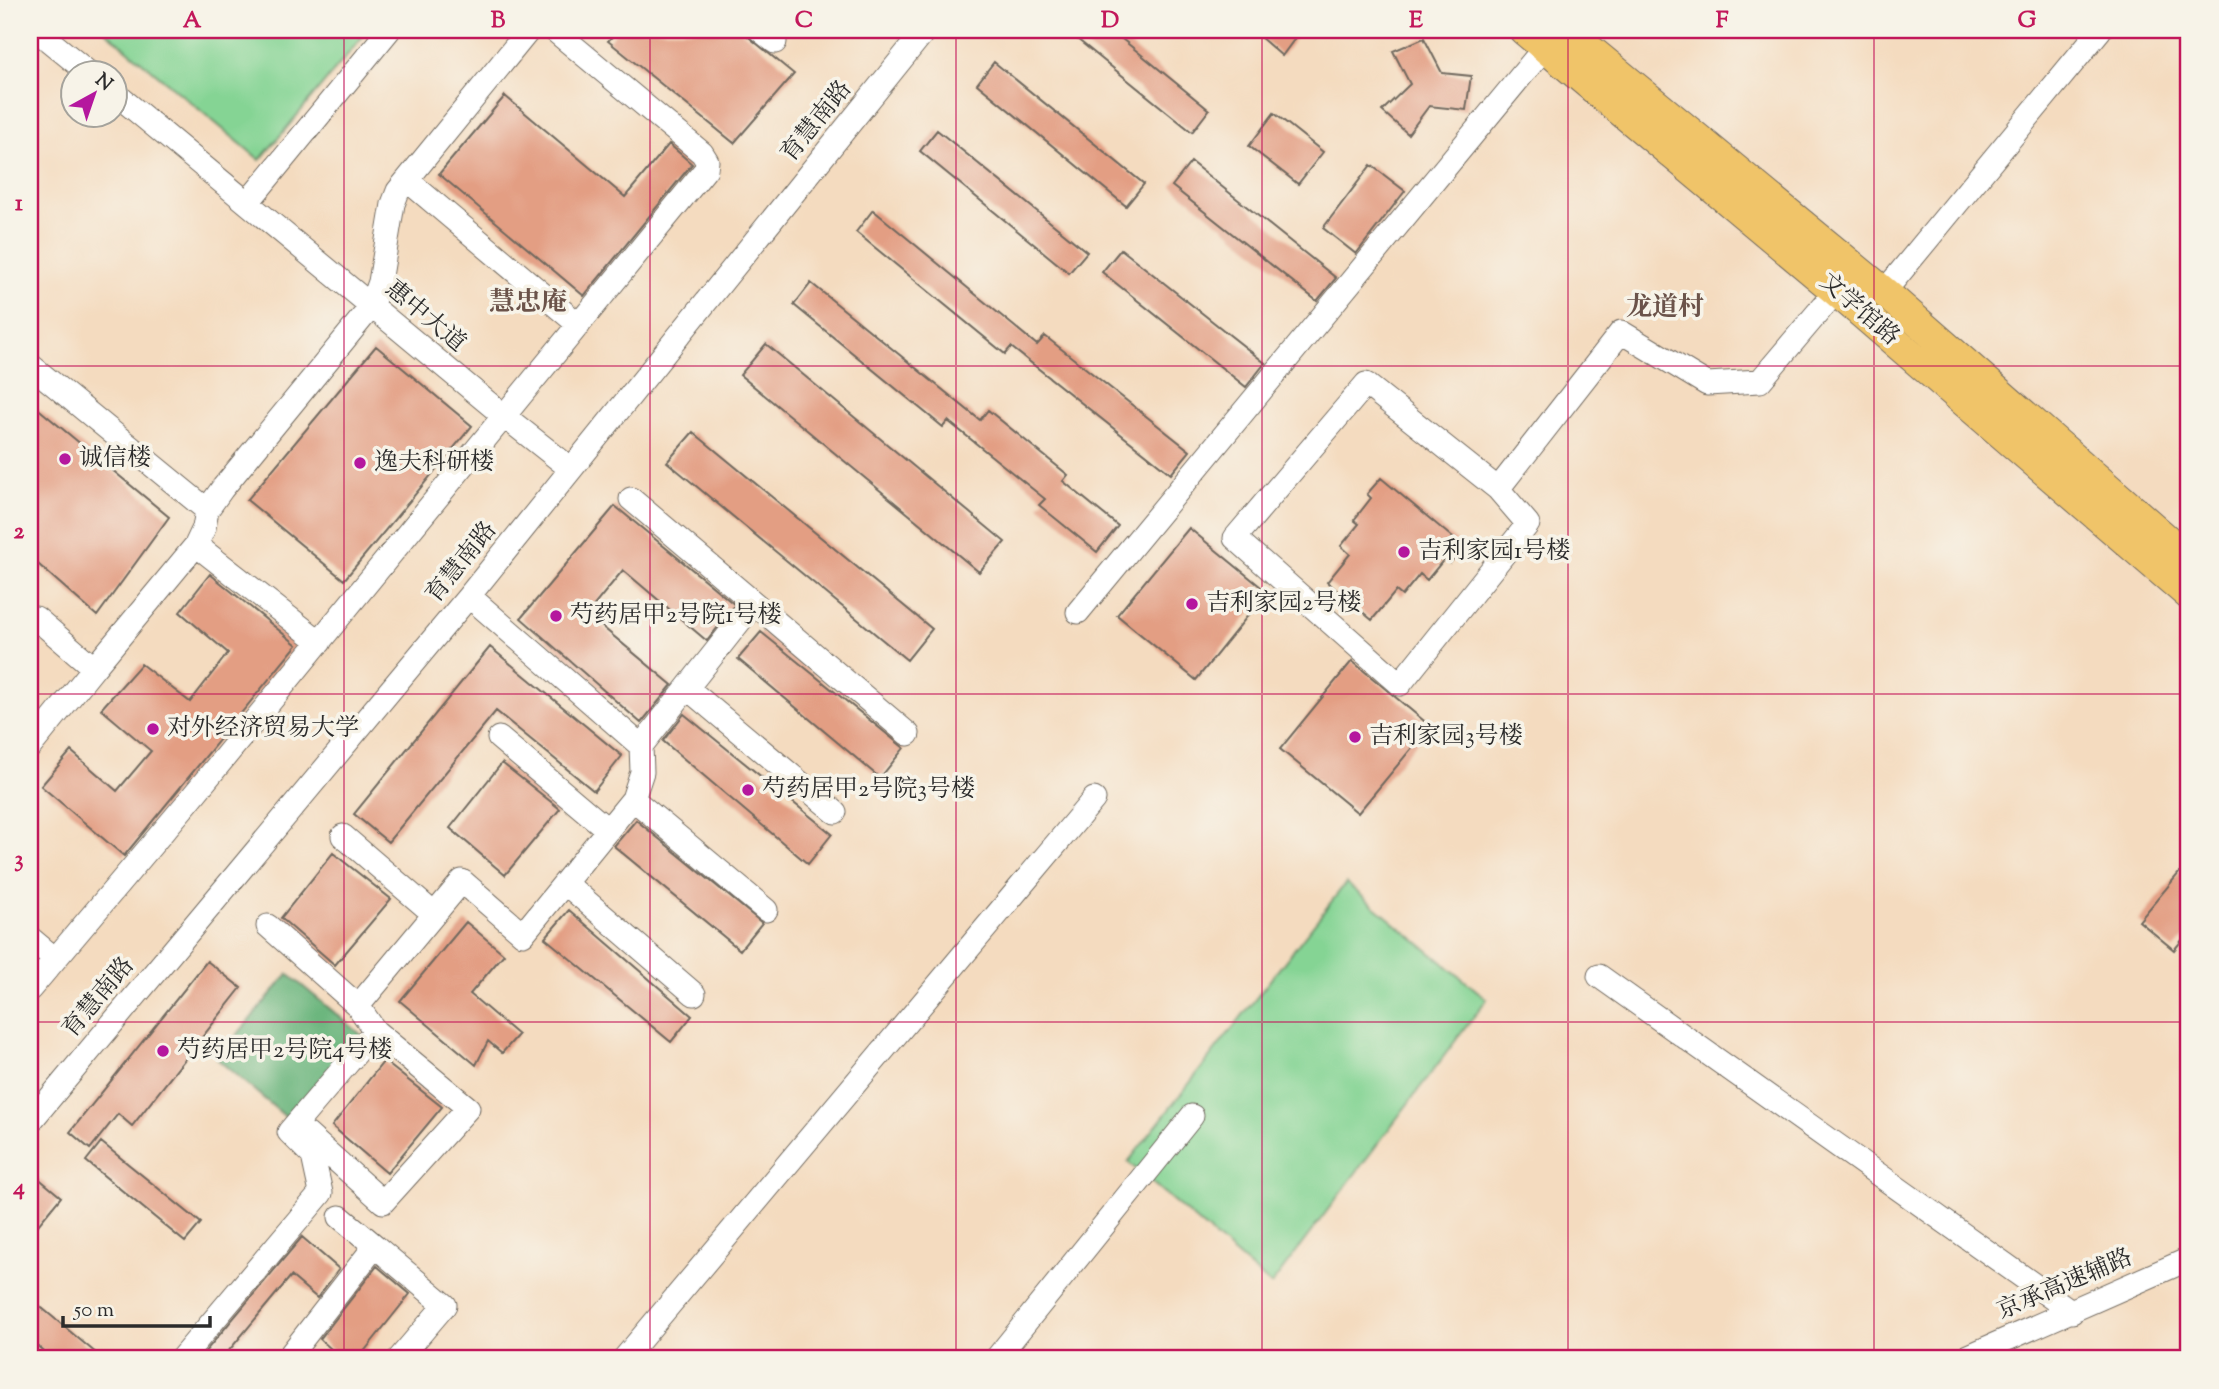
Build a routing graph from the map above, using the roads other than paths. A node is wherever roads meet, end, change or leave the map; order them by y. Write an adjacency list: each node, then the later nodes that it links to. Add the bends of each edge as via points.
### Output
1 (36, 30): 8 (street)
2 (388, 30): 11 (street)
3 (529, 30): 10 (street)
4 (554, 30): 15 (street, via 707,161 706,169)
5 (925, 30): 18 (street, 育慧南路)
6 (2100, 30): 13 (street)
7 (1545, 36): 12 (main road, 文学馆路); 13 (main road, 文学馆路); 27 (street)
8 (73, 60)
9 (130, 105): 11 (street, 惠中大道)
10 (407, 180): 14 (street, via 393,204 380,282); 15 (street)
11 (248, 202): 14 (street, 惠中大道)
12 (1836, 291): 19 (street, via 1760,381 1707,384 1621,332); 25 (main road, 文学馆路)
13 (1884, 292): 23 (main road, 文学馆路)
14 (370, 307): 17 (street, 惠中大道); 21 (street)
15 (579, 325): 17 (street)
16 (30, 365): 21 (street)
17 (504, 416): 18 (street, 惠中大道); 29 (street)
18 (571, 469): 24 (street, 育慧南路)
19 (1498, 489): 19 (street, via 1366,384 1235,538 1400,684 1528,524)
20 (631, 499): 26 (street)
21 (207, 510): 22 (street)
22 (196, 545): 29 (street); 30 (street)
23 (2189, 559)
24 (469, 596): 34 (street); 53 (street, 育慧南路)
25 (2189, 596)
26 (754, 603): 31 (street); 32 (street)
27 (1078, 612)
28 (32, 619): 30 (street)
29 (320, 642): 46 (street)
30 (94, 668): 35 (street)
31 (687, 688): 34 (street); 38 (street)
32 (908, 734)
33 (499, 738): 39 (street)
34 (641, 746): 36 (street, via 642,772)
35 (30, 747)
36 (633, 799): 39 (street); 42 (street)
37 (1094, 799): 62 (street)
38 (835, 812)
39 (608, 830): 41 (street)
40 (343, 836): 43 (street)
41 (565, 883): 43 (street, via 523,934 462,881); 49 (street)
42 (766, 910)
43 (434, 914): 50 (street)
44 (268, 926): 50 (street)
45 (30, 938): 46 (street)
46 (55, 959): 48 (street)
47 (1599, 976): 58 (street)
48 (30, 989)
49 (694, 994)
50 (358, 1006): 51 (street)
51 (375, 1031): 54 (street); 54 (street, via 468,1108 383,1202)
52 (1192, 1116): 63 (street)
53 (30, 1122)
54 (296, 1124): 59 (street, via 289,1132 313,1156 321,1193)
55 (340, 1217): 56 (street)
56 (375, 1246): 60 (street); 61 (street, via 445,1305)
57 (2189, 1259): 58 (street, 京承高速辅路)
58 (2072, 1312): 64 (street, 京承高速辅路)
59 (180, 1359)
60 (287, 1359)
61 (400, 1359)
62 (624, 1359)
63 (996, 1359)
64 (1962, 1359)

